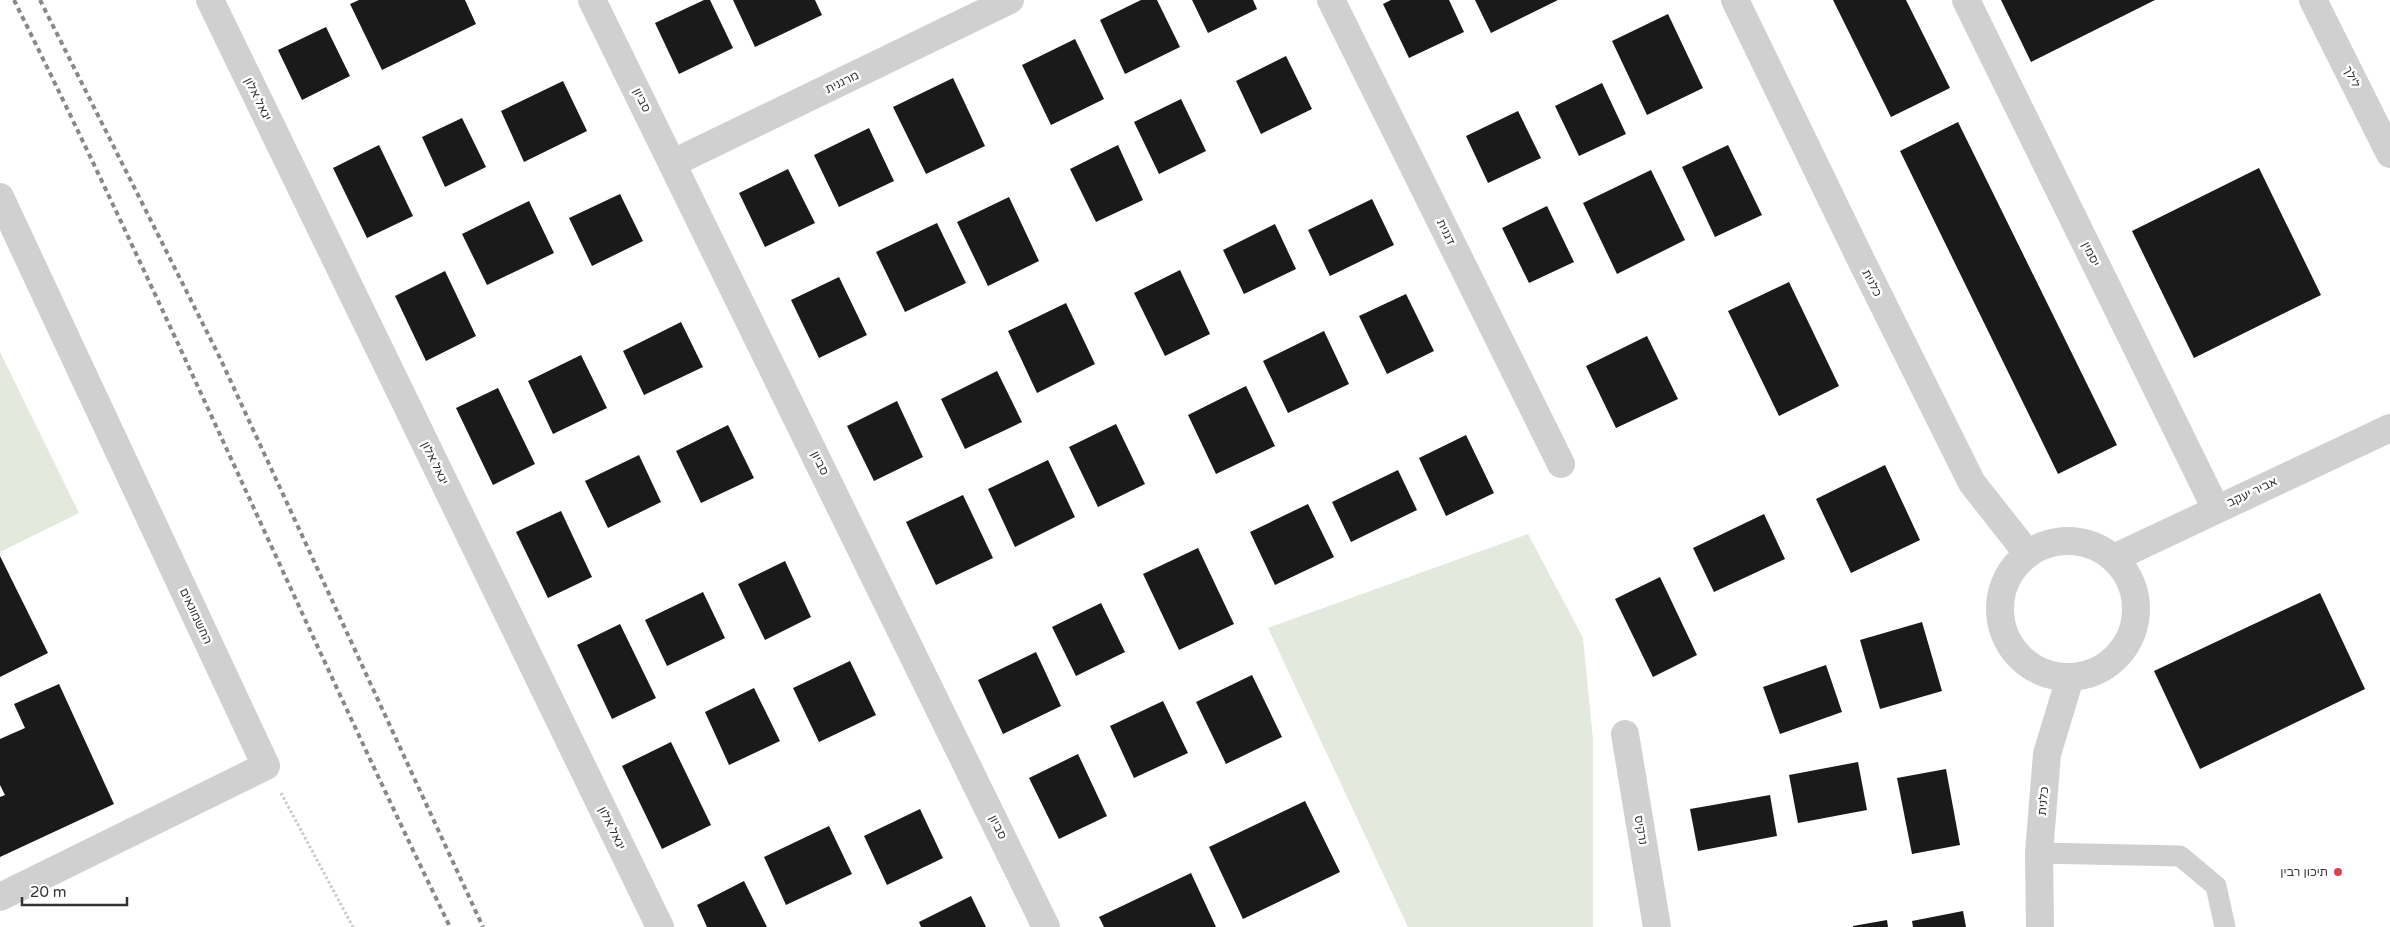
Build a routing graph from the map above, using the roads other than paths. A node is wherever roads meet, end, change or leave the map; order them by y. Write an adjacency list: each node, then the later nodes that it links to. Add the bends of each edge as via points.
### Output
1 (210, 0): 20 (street, יגאל אלון)
2 (592, 0): 9 (street, סביון)
3 (1010, 0): 9 (street, מרגנית)
4 (1331, 0): 12 (street, דגנית)
5 (1735, 0): 14 (street, כלנית, via 1972,483)
6 (1966, 0): 13 (street, יסמין)
7 (2313, 0): 8 (street, לילך)
8 (2390, 154)
9 (673, 163): 21 (street, סביון)
10 (0, 197): 19 (street, החשמונאים, via 266,766)
11 (2390, 428): 13 (street, אביר יעקב)
12 (1561, 464)
13 (2216, 509): 15 (street, אביר יעקב)
14 (2028, 554): 15 (street, via 2049,544 2072,541 2094,546); 16 (street, via 2012,569 2002,589 1999,610 2003,632 2013,651 2029,666 2049,675)
15 (2114, 558): 16 (street, via 2128,577 2136,599 2135,622 2127,644 2112,661 2093,673)
16 (2070, 678): 18 (street, כלנית, via 2047,754)
17 (1624, 734): 22 (street, נרקיס)
18 (2038, 853): 23 (street, כלנית); 24 (lane, via 2180,856 2216,886)
19 (0, 897)
20 (660, 927)
21 (1046, 927)
22 (1657, 927)
23 (2040, 927)
24 (2225, 927)

